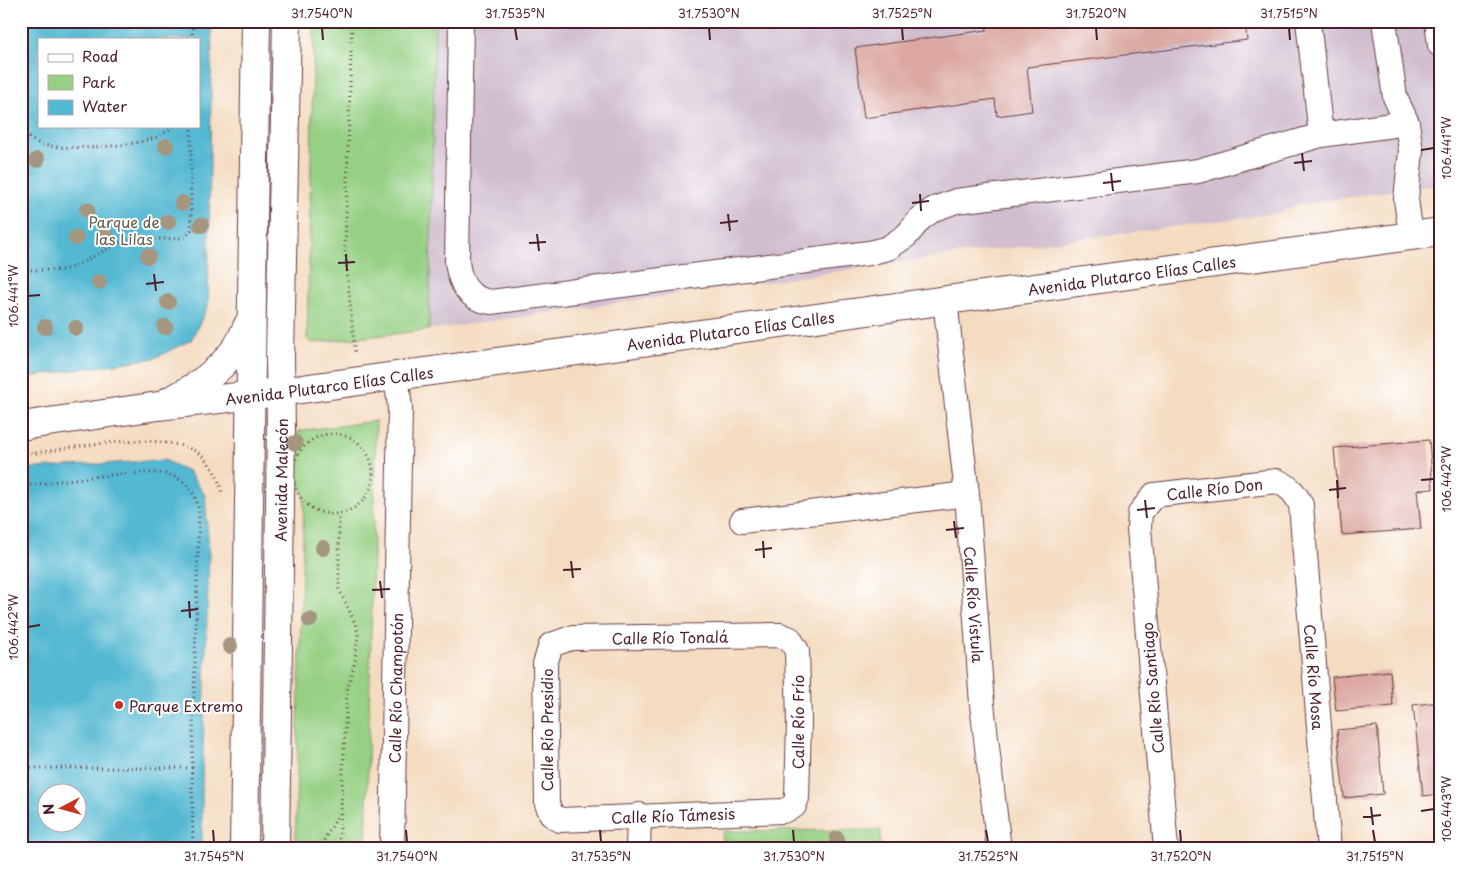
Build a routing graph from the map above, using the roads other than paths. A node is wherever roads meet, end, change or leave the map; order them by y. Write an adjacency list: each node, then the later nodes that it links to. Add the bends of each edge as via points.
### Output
1 (256, 21): 13 (main road, Avenida Malecón)
2 (287, 21): 15 (main road, Avenida Malecón)
3 (461, 21): 9 (street, via 457,262 466,290 481,301 869,252 888,248 934,209 956,201 1198,171)
4 (1308, 21): 9 (street)
5 (1384, 21): 8 (street, via 1395,97)
6 (1436, 21): 7 (street)
7 (1440, 45)
8 (1407, 123): 9 (street); 11 (street, via 1411,151 1406,199)
9 (1321, 135)
10 (1440, 232): 11 (main road, Avenida Plutarco Elías Calles)
11 (1411, 236): 12 (main road, Avenida Plutarco Elías Calles)
12 (945, 300): 14 (main road, Avenida Plutarco Elías Calles); 19 (street, Calle Río Vistula)
13 (251, 320): 16 (main road, Avenida Malecón); 17 (main road, via 227,360 186,393)
14 (396, 376): 15 (main road, Avenida Plutarco Elías Calles); 30 (street, Calle Río Champotón, via 400,407)
15 (280, 392): 16 (main road, Avenida Plutarco Elías Calles); 29 (main road, Avenida Malecón)
16 (250, 396): 17 (main road, Avenida Plutarco Elías Calles); 28 (main road, Avenida Malecón)
17 (158, 406): 18 (main road, Avenida Plutarco Elías Calles)
18 (21, 426)
19 (967, 494): 21 (street); 32 (street, Calle Río Vistula, via 982,704)
20 (1301, 505): 22 (street, Calle Río Don, via 1292,490 1277,481 1154,495 1140,513); 34 (street, Calle Río Mosa)
21 (742, 520)
22 (1139, 528): 33 (street, Calle Río Santiago)
23 (790, 639): 24 (street, Calle Río Tonalá, via 780,636 571,638); 25 (street, Calle Río Frío, via 797,651 799,721 797,798)
24 (552, 645): 26 (street, Calle Río Presidio, via 544,664 546,804)
25 (794, 806): 27 (street, Calle Río Támesis, via 783,811)
26 (552, 815): 27 (street, Calle Río Támesis, via 560,820)
27 (639, 815): 31 (street)
28 (244, 849)
29 (275, 849)
30 (392, 849)
31 (638, 849)
32 (999, 849)
33 (1166, 849)
34 (1329, 849)

